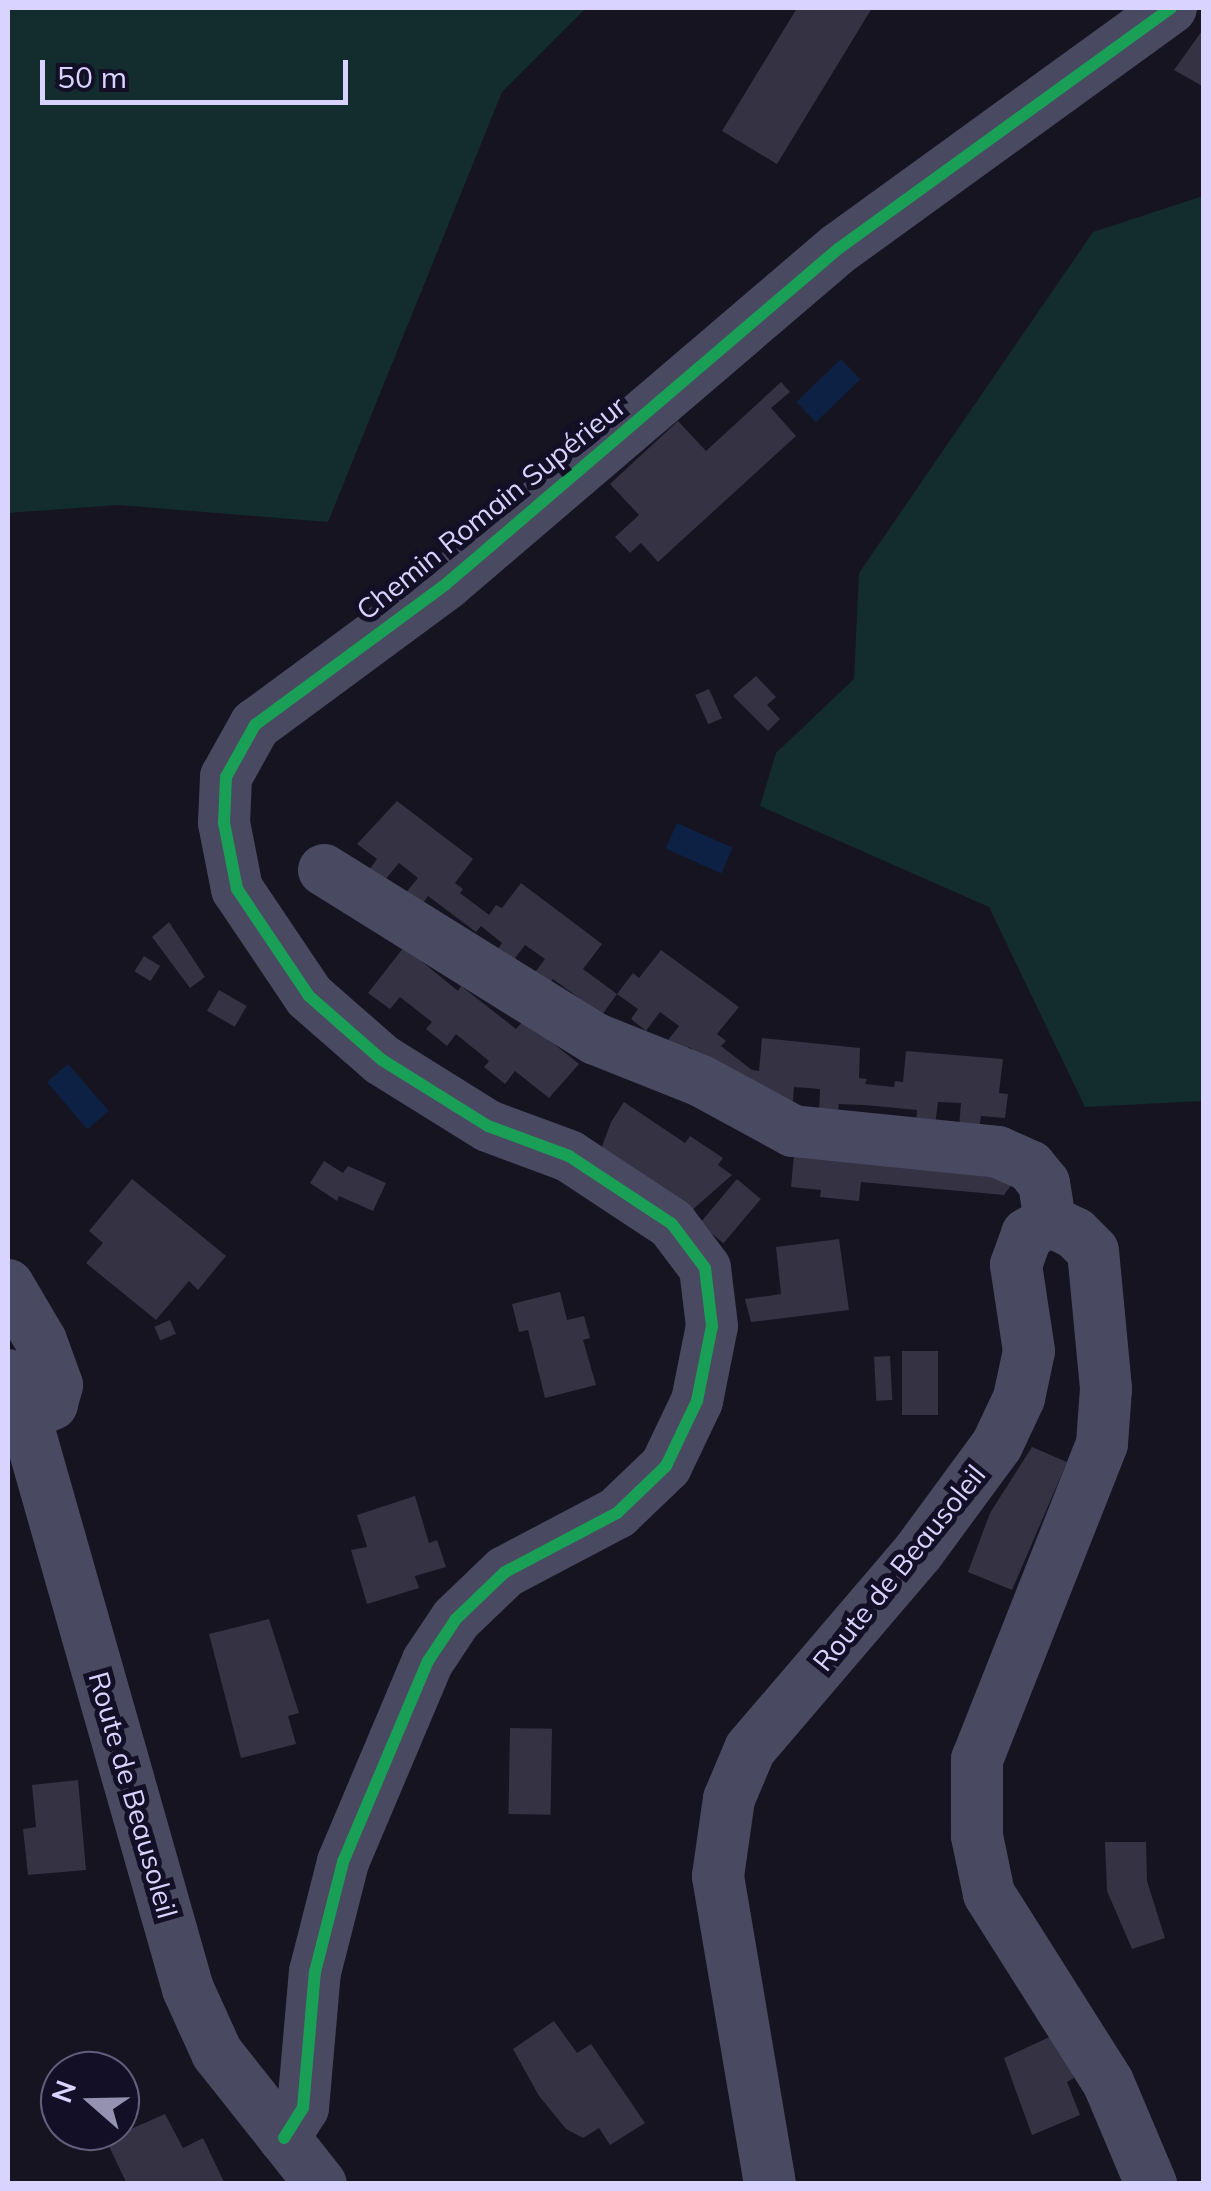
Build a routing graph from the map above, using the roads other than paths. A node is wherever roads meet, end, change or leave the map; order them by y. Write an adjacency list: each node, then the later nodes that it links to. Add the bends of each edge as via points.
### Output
1 (1151, 15): 6 (street, Chemin Romain Supérieur, via 838,248 446,584 255,725 226,777 224,823 237,889 309,996 382,1060 488,1126 569,1156 672,1224 705,1268 712,1326 697,1401 666,1466 617,1512 505,1572 456,1619 428,1661 343,1862 315,1972 303,2108)
2 (324, 870): 3 (street, via 596,1040 702,1081 793,1132 998,1152 1030,1166 1044,1183)
3 (1050, 1221): 7 (street, Route de Beausoleil, via 1026,1234 1016,1265 1030,1351 1020,1398 998,1445 919,1551 750,1749 729,1799 718,1876); 8 (street, via 1076,1232 1093,1251 1106,1389 1102,1444 977,1759 977,1836 990,1894 1108,2082)
4 (8, 1286): 5 (street, via 42,1341 57,1385 52,1404)
5 (16, 1395): 6 (street, Route de Beausoleil, via 188,1990 217,2053)
6 (306, 2170)
7 (770, 2184)
8 (1151, 2184)

